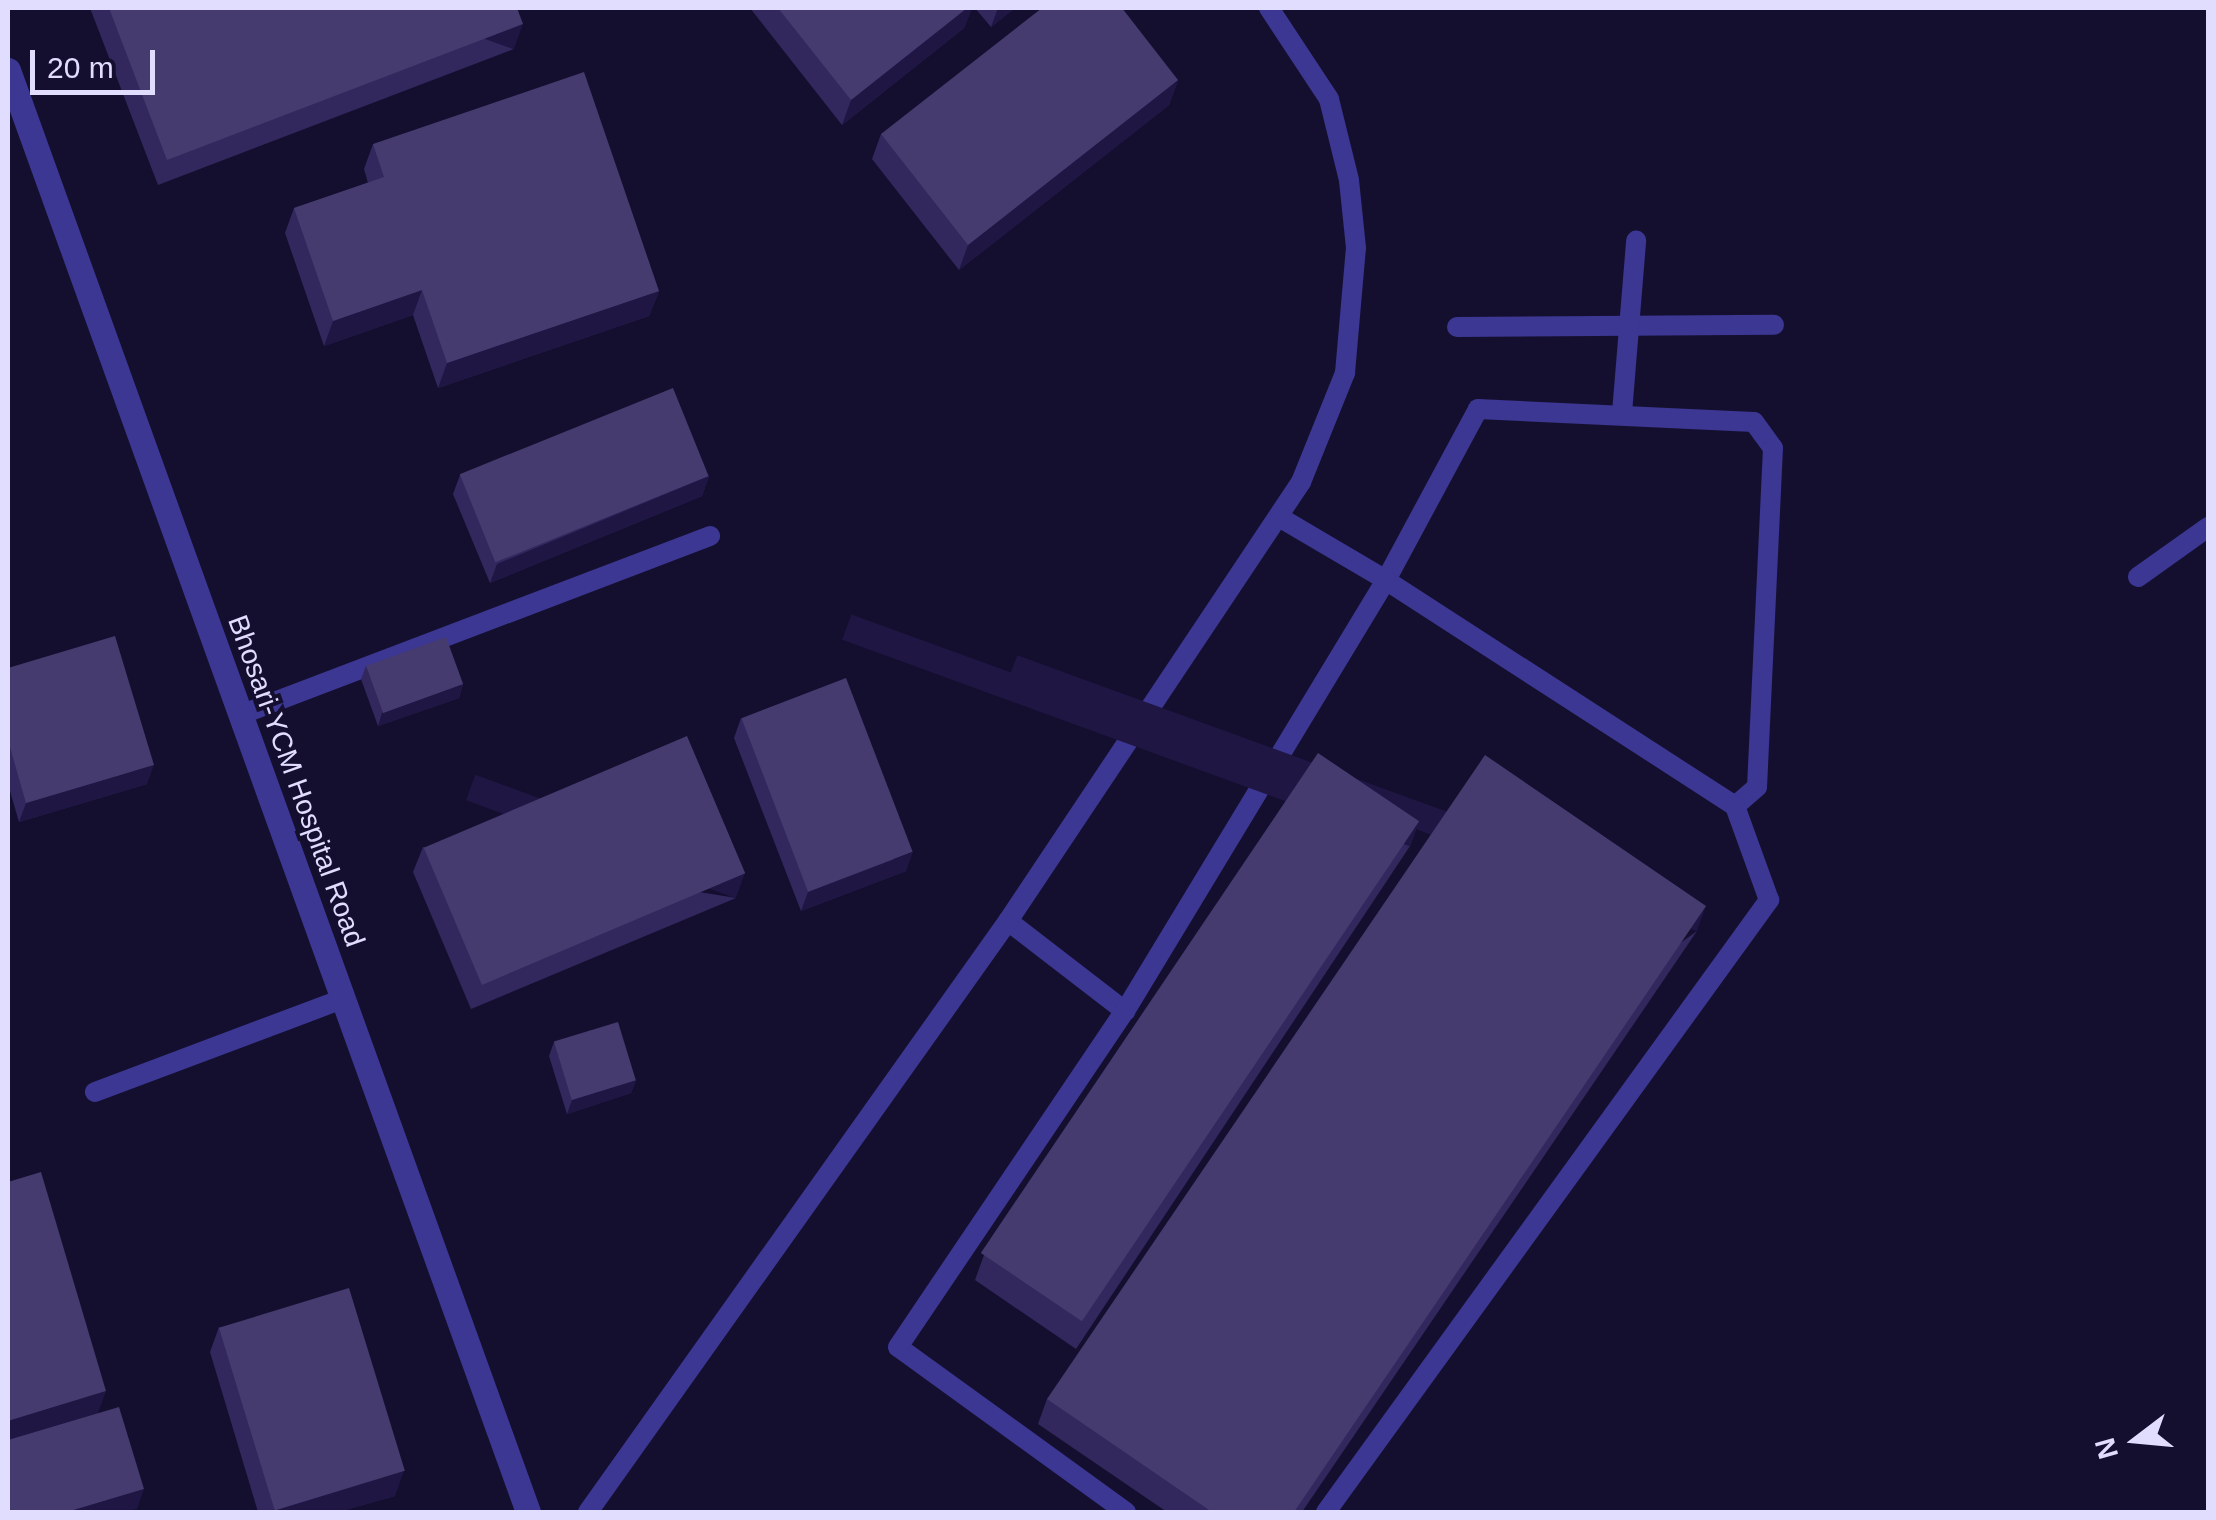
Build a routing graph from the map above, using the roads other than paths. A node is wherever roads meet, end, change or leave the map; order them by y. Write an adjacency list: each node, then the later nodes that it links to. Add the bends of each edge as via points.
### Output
1 (1269, 8): 8 (lane, via 1329,100 1349,180 1356,248 1345,373 1302,482)
2 (8, 70): 13 (street, Bhosari-YCM Hospital Road)
3 (1636, 240): 6 (lane)
4 (1774, 326): 6 (lane)
5 (1457, 327): 6 (lane)
6 (1628, 328): 7 (lane)
7 (1622, 413): 12 (lane, via 1478,409); 14 (lane, via 1754,422 1773,448 1757,787)
8 (1279, 516): 12 (lane); 15 (lane)
9 (2208, 527): 11 (lane)
10 (710, 536): 13 (lane)
11 (2138, 577)
12 (1386, 580): 14 (lane); 17 (lane)
13 (240, 716): 16 (street, Bhosari-YCM Hospital Road)
14 (1735, 806): 22 (lane, via 1769,900)
15 (1008, 921): 17 (lane); 20 (lane)
16 (343, 1000): 18 (lane); 19 (street, Bhosari-YCM Hospital Road)
17 (1124, 1011): 21 (lane, via 898,1346)
18 (95, 1092)
19 (528, 1512)
20 (588, 1512)
21 (1126, 1512)
22 (1326, 1512)

